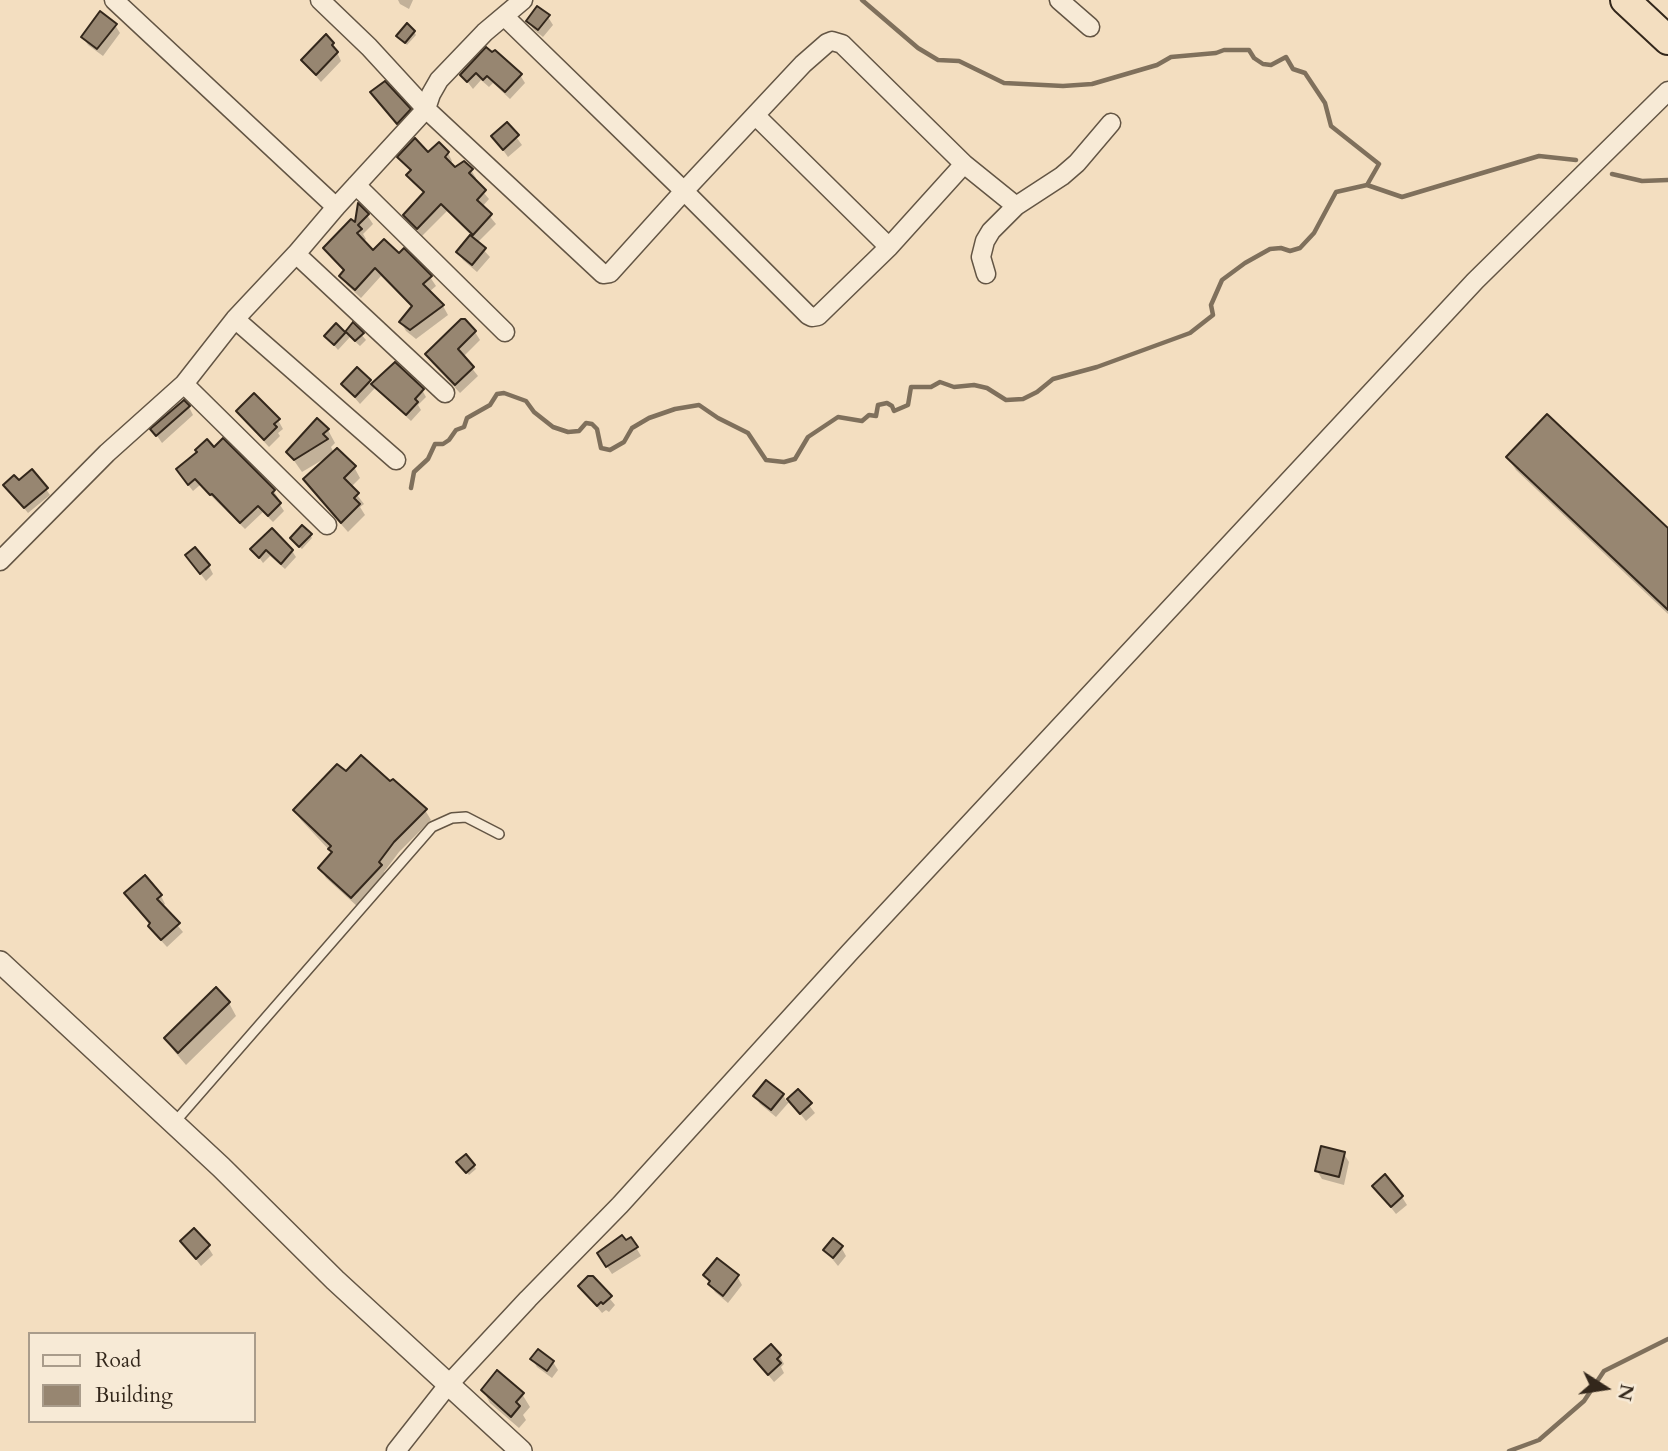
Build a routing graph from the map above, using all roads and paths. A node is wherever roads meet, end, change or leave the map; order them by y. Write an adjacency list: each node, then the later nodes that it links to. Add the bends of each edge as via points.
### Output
1 (114, 0): 17 (street)
2 (320, 0): 10 (street)
3 (523, 0): 6 (street)
4 (1059, 0): 7 (street)
5 (1625, 0): 8 (highway)
6 (505, 17): 10 (street, via 439,80); 15 (street)
7 (1090, 27)
8 (1668, 40)
9 (1668, 91): 31 (street, via 1475,281)
10 (426, 110): 14 (street); 15 (street, via 603,274 610,273)
11 (756, 116): 13 (street, via 803,64 827,43 836,42); 15 (street); 18 (street)
12 (1111, 123): 16 (street, via 1069,170)
13 (964, 164): 16 (street); 18 (street)
14 (356, 185): 17 (street); 22 (street)
15 (684, 191): 18 (street, via 808,316 818,316)
16 (1016, 206): 20 (street, via 985,241 981,257)
17 (336, 207): 19 (street)
18 (889, 247)
19 (296, 254): 21 (street); 24 (street)
20 (986, 274)
21 (235, 319): 23 (street); 25 (street)
22 (505, 332)
23 (184, 384): 26 (street); 27 (street, via 107,453)
24 (445, 393)
25 (396, 460)
26 (327, 525)
27 (0, 561)
28 (499, 834): 30 (lane, via 466,817 432,827)
29 (0, 962): 30 (street)
30 (174, 1123): 31 (street)
31 (449, 1385): 32 (street); 33 (street)
32 (396, 1451)
33 (522, 1451)

